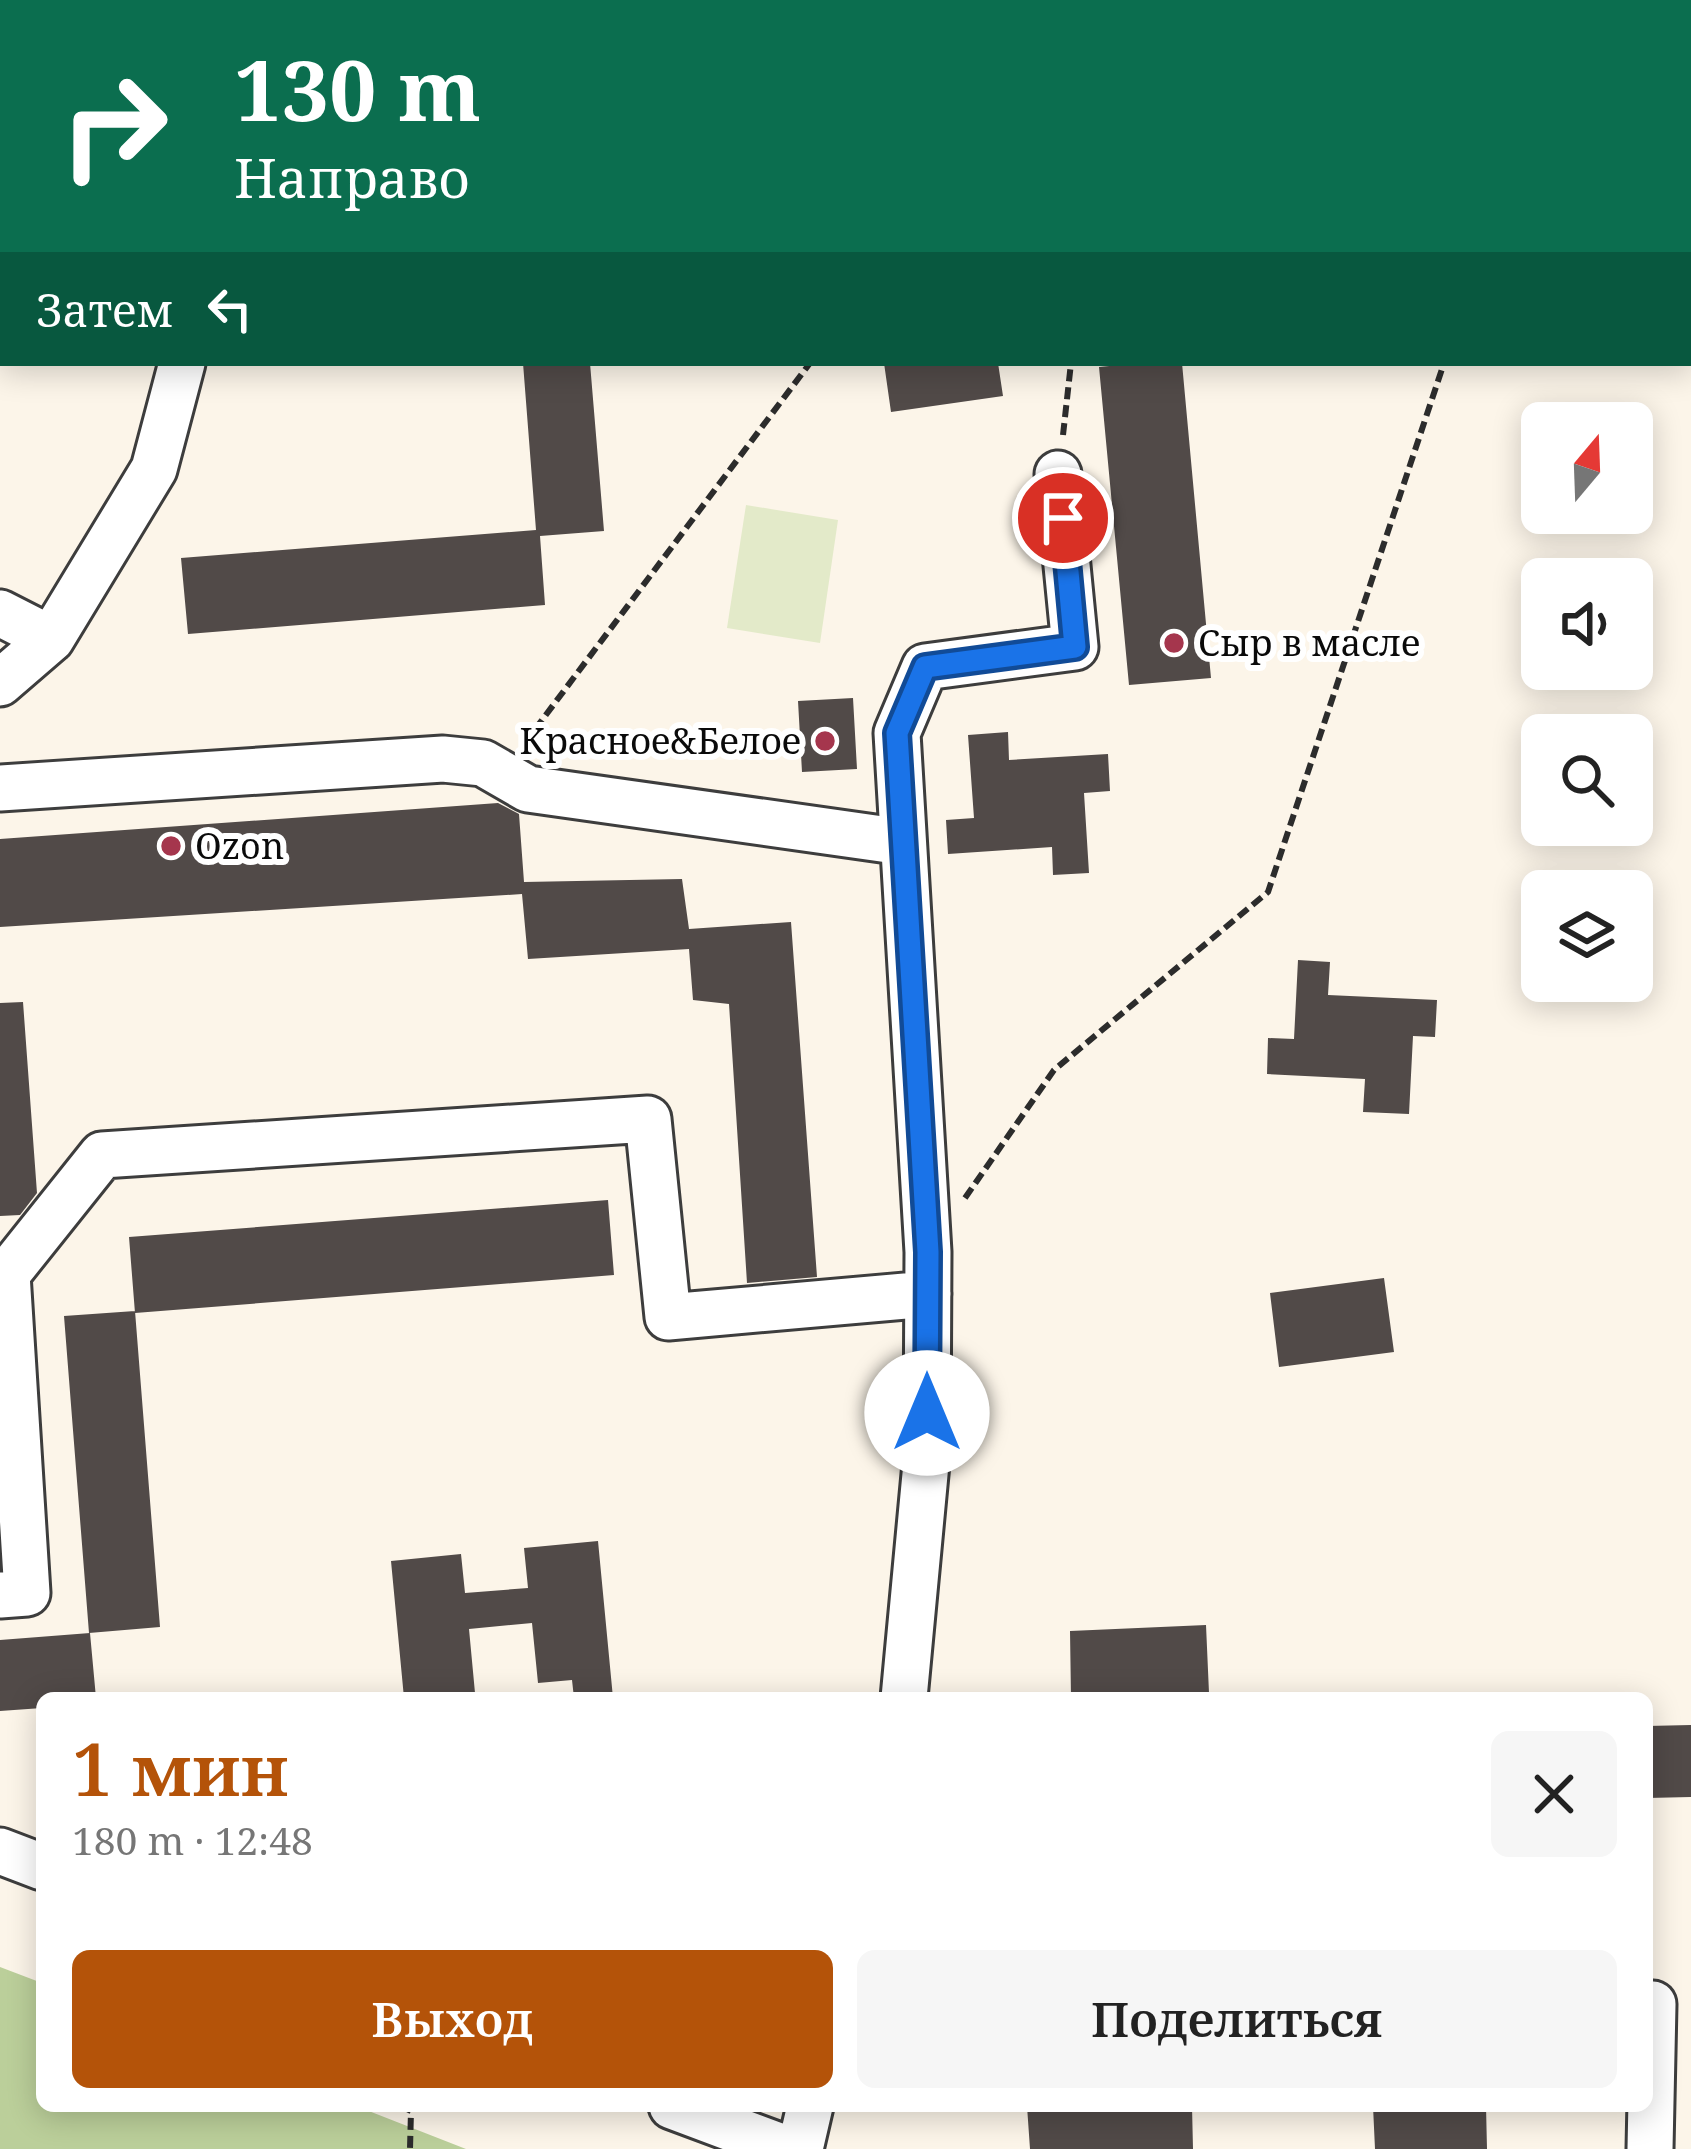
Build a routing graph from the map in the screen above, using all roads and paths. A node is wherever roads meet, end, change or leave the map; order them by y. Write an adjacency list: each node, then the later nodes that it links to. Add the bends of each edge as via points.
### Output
1 (181, 366): 7 (street, via 154,469)
2 (808, 366): 9 (path)
3 (1071, 366): 5 (path)
4 (1443, 366): 13 (path, via 1268,892 1054,1070)
5 (1058, 474): 11 (street, via 1075,647 925,667 897,733)
6 (0, 613): 7 (street)
7 (52, 639): 8 (street)
8 (0, 683)
9 (502, 773): 10 (street, via 443,759); 11 (street, via 528,789)
10 (0, 788)
11 (903, 842): 13 (street)
12 (4, 1272): 13 (street, via 102,1154 648,1119 668,1317); 14 (street, via 27,1593)
13 (928, 1273): 15 (street, via 927,1453)
14 (0, 1595)
15 (905, 1692)
16 (0, 1851): 17 (street)
17 (36, 1865)
18 (411, 2112): 22 (path)
19 (689, 2112): 23 (street)
20 (809, 2112): 24 (street)
21 (1651, 2112): 25 (street)
22 (410, 2149)
23 (787, 2149)
24 (800, 2149)
25 (1650, 2149)

